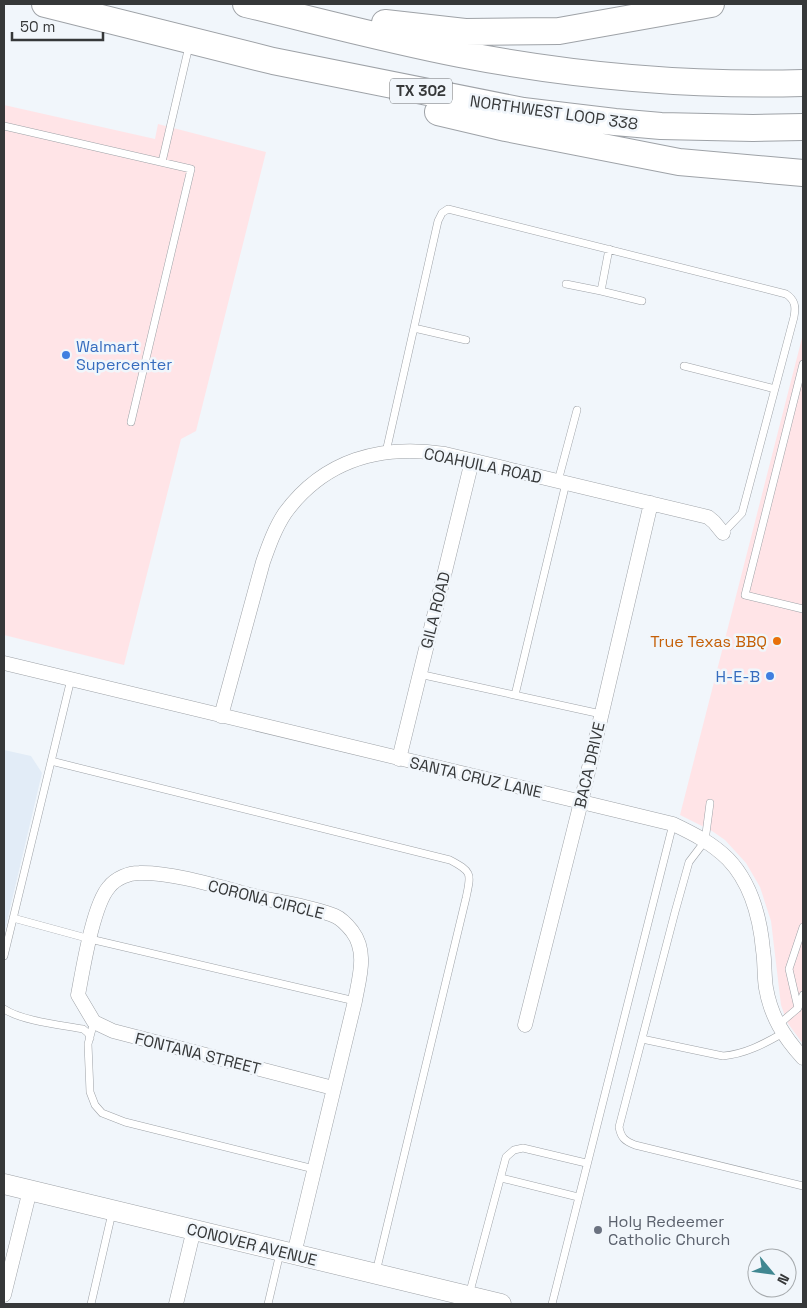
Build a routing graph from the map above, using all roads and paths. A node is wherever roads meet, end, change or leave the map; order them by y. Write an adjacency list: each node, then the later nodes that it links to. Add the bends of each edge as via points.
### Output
1 (45, 4): 5 (highway, NORTHWEST LOOP 338 / TX 302)
2 (246, 4): 7 (highway, via 416,45 554,69 694,82)
3 (276, 4): 4 (highway, via 380,22 482,33 559,31)
4 (711, 4)
5 (190, 40): 6 (highway, NORTHWEST LOOP 338 / TX 302); 11 (lane)
6 (273, 61): 9 (highway, NORTHWEST LOOP 338 / TX 302, via 478,103 569,117 707,128); 10 (highway, via 408,105)
7 (803, 83)
8 (4, 126): 11 (lane)
9 (803, 127)
10 (559, 138): 12 (highway, via 679,162); 13 (highway, via 596,154 708,175)
11 (162, 162): 25 (lane, via 190,169)
12 (803, 174)
13 (803, 185)
14 (609, 250): 16 (lane); 18 (lane, via 448,209 438,221); 22 (lane, via 792,298 796,306)
15 (566, 284): 16 (lane)
16 (601, 291): 17 (lane)
17 (642, 301)
18 (414, 328): 19 (lane); 26 (lane)
19 (466, 340)
20 (803, 364): 23 (lane)
21 (684, 366): 22 (lane)
22 (775, 389): 30 (lane, via 742,513)
23 (800, 392): 31 (lane, via 745,595)
24 (577, 410): 28 (lane)
25 (130, 422)
26 (386, 452): 27 (street, COAHUILA ROAD, via 422,450); 37 (street, COAHUILA ROAD, via 345,464 322,477 285,514 263,562)
27 (472, 461): 28 (street, COAHUILA ROAD); 33 (street, GILA ROAD)
28 (562, 482): 29 (street, COAHUILA ROAD); 35 (lane)
29 (651, 503): 30 (street, COAHUILA ROAD, via 708,518); 36 (street, BACA DRIVE)
30 (723, 533)
31 (803, 609)
32 (4, 663): 34 (street, SANTA CRUZ LANE)
33 (420, 674): 35 (lane); 38 (street, GILA ROAD)
34 (71, 679): 37 (street, SANTA CRUZ LANE); 39 (lane)
35 (515, 695): 36 (lane)
36 (602, 714): 40 (street, BACA DRIVE)
37 (221, 716): 38 (street, SANTA CRUZ LANE)
38 (399, 759): 40 (street, SANTA CRUZ LANE)
39 (51, 761): 44 (lane); 69 (lane, via 450,860 465,868 470,878 466,898)
40 (581, 802): 42 (street, SANTA CRUZ LANE); 53 (street, BACA DRIVE)
41 (710, 803): 43 (lane)
42 (673, 824): 43 (street, SANTA CRUZ LANE); 59 (lane)
43 (705, 841): 54 (street, SANTA CRUZ LANE, via 738,871 753,901 762,934 766,988); 56 (lane, via 690,862)
44 (13, 918): 46 (lane); 47 (lane)
45 (803, 927): 50 (lane, via 789,969)
46 (90, 938): 49 (lane); 49 (street, CORONA CIRCLE, via 104,895 118,879 138,872 199,882 310,909 344,922 358,941 361,953 362,966); 52 (street, CORONA CIRCLE, via 78,995)
47 (4, 956)
48 (803, 994): 50 (lane)
49 (355, 1000): 58 (street, CORONA CIRCLE)
50 (798, 1008): 54 (lane)
51 (4, 1009): 55 (lane, via 83,1030)
52 (94, 1022): 55 (lane); 58 (street, FONTANA STREET, via 113,1031)
53 (525, 1025)
54 (780, 1029): 56 (lane, via 745,1052 723,1056); 57 (street, SANTA CRUZ LANE, via 788,1043)
55 (90, 1038): 60 (lane, via 90,1092 102,1113 125,1122)
56 (642, 1039): 63 (lane, via 619,1127 620,1136 635,1145)
57 (802, 1056)
58 (333, 1088): 60 (street, CORONA CIRCLE)
59 (586, 1163): 61 (lane, via 523,1148 506,1157); 65 (lane)
60 (314, 1169): 68 (street, CORONA CIRCLE)
61 (500, 1178): 65 (lane); 71 (lane)
62 (4, 1184): 64 (street, CONOVER AVENUE)
63 (803, 1186)
64 (30, 1190): 66 (street, CONOVER AVENUE); 70 (street)
65 (578, 1197): 76 (lane)
66 (113, 1210): 67 (street, CONOVER AVENUE); 72 (lane)
67 (194, 1229): 68 (street, CONOVER AVENUE); 73 (street)
68 (288, 1252): 69 (street, CONOVER AVENUE); 74 (lane)
69 (376, 1274): 71 (street, CONOVER AVENUE)
70 (4, 1295)
71 (468, 1296): 75 (street, CONOVER AVENUE)
72 (91, 1304)
73 (176, 1304)
74 (268, 1304)
75 (501, 1304)
76 (552, 1304)

